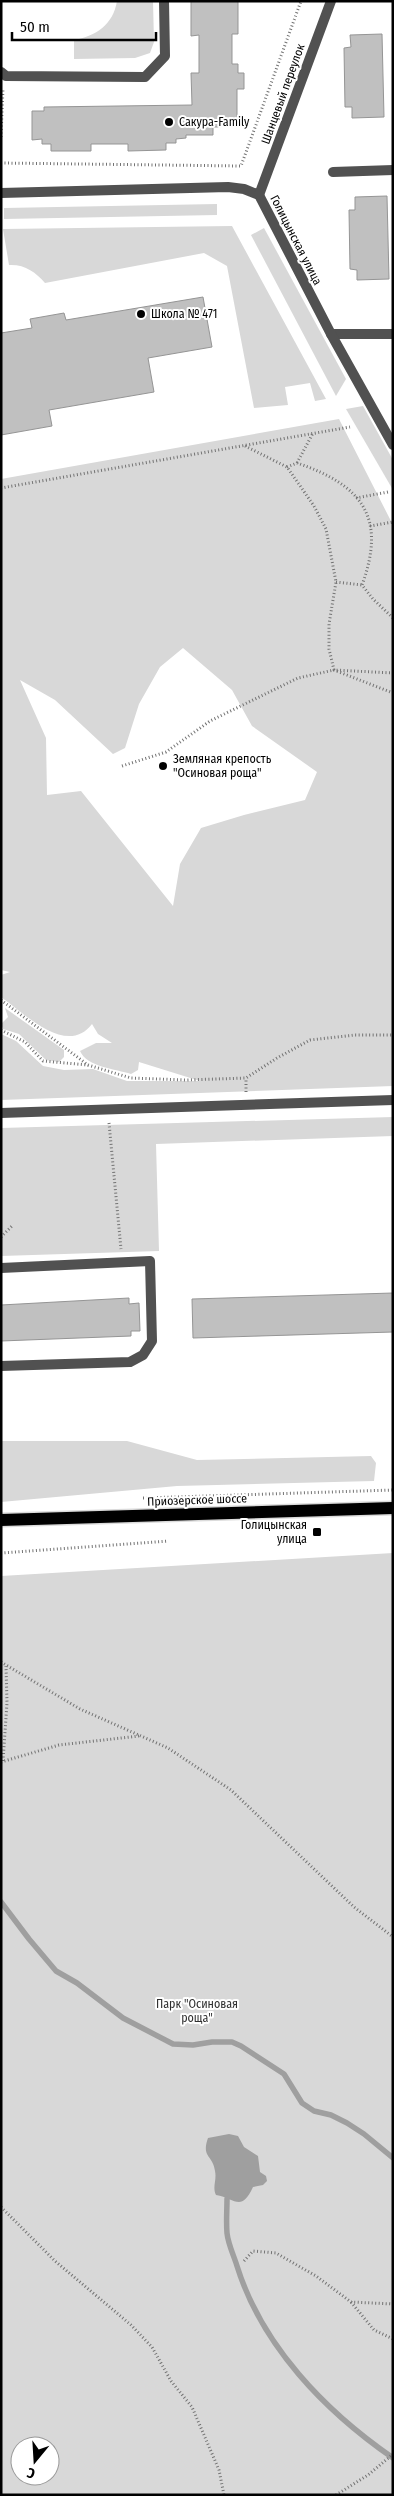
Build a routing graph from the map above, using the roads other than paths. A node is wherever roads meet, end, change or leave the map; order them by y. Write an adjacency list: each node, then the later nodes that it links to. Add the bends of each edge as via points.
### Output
1 (164, 1): 3 (street, via 166,56 145,77)
2 (331, 1): 7 (street, Шанцевый переулок)
3 (4, 74)
4 (393, 170): 5 (street)
5 (333, 172)
6 (1, 193): 7 (street, Голицынская улица, via 228,187)
7 (259, 195): 8 (street, Голицынская улица)
8 (331, 334): 9 (street); 10 (street, Голицынская улица)
9 (393, 334)
10 (393, 445)
11 (393, 1100): 12 (street)
12 (1, 1113)
13 (1, 1268): 14 (street, via 150,1262 152,1341 144,1355 130,1362)
14 (1, 1366)
15 (393, 1508): 16 (main road, Приозерское шоссе)
16 (1, 1520)

